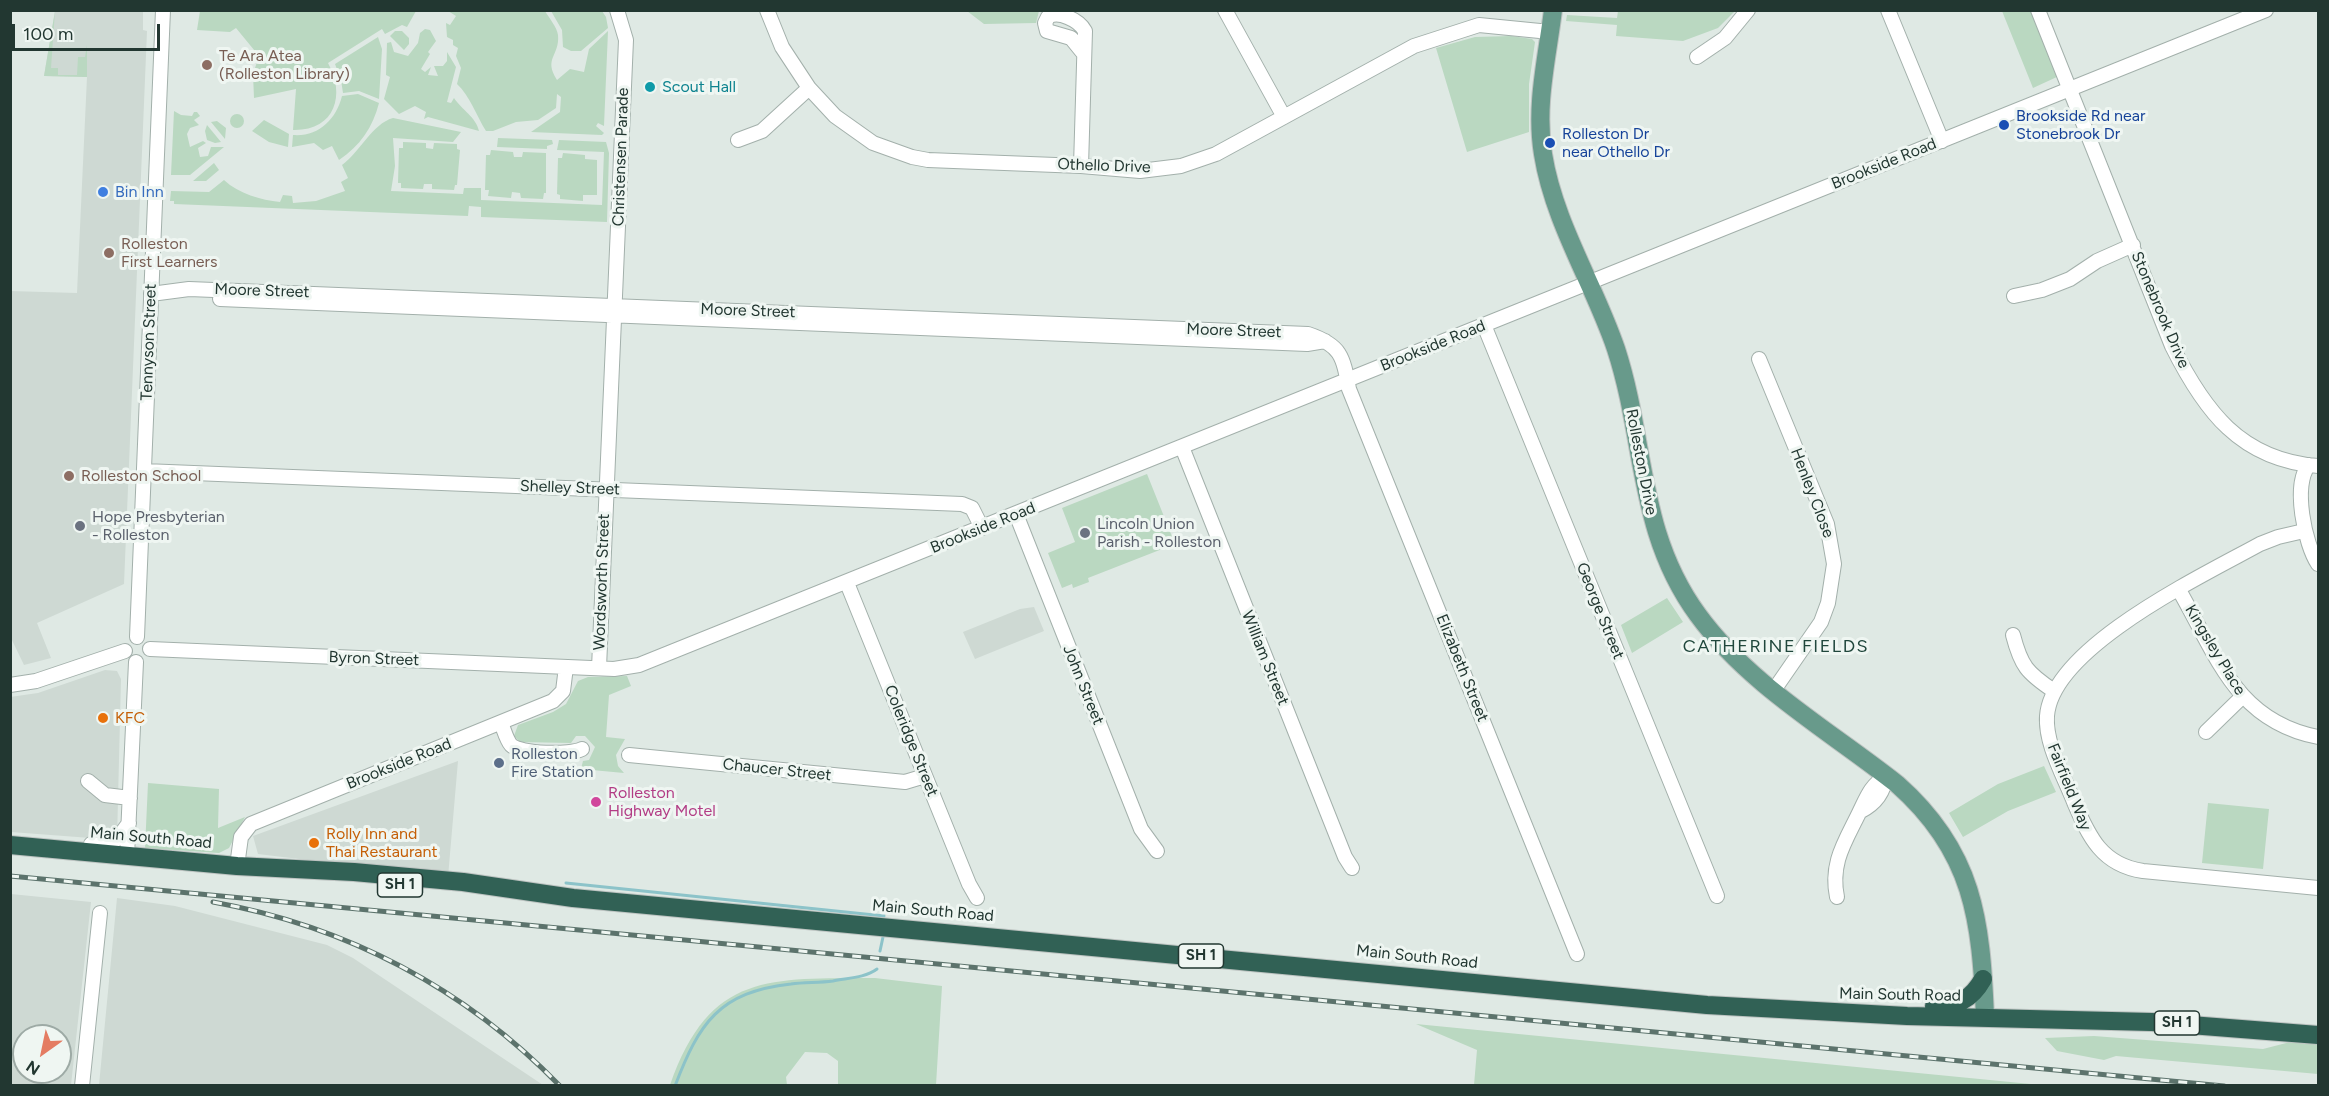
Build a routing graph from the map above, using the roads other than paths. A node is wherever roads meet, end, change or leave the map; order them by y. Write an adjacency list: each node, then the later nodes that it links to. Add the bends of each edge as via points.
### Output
1 (163, 10): 21 (street, Tennyson Street)
2 (617, 10): 23 (street, Christensen Parade, via 626,40)
3 (767, 10): 13 (street, Othello Drive, via 782,47)
4 (1226, 10): 15 (street)
5 (1553, 10): 10 (main road, Rolleston Drive)
6 (1748, 10): 12 (street, via 1725,38)
7 (1888, 10): 17 (street)
8 (2038, 10): 14 (street, Stonebrook Drive)
9 (2266, 10): 14 (street, Brookside Road)
10 (1550, 32): 15 (street, Othello Drive, via 1479,25 1437,36); 20 (main road, Rolleston Drive, via 1540,93 1543,152 1554,196)
11 (1084, 54): 18 (street)
12 (1697, 57)
13 (809, 88): 16 (street, via 762,131); 18 (street, Othello Drive, via 835,116 873,143 912,157)
14 (2070, 89): 17 (street, Brookside Road); 19 (street, Stonebrook Drive)
15 (1284, 117): 18 (street, Othello Drive, via 1216,154 1181,166 1140,171)
16 (738, 140)
17 (1942, 141): 20 (street, Brookside Road)
18 (1081, 165)
19 (2133, 245): 22 (street, via 2097,261 2070,279); 28 (street, Stonebrook Drive, via 2172,346 2200,399 2225,426 2252,445 2275,457)
20 (1589, 283): 24 (street, Brookside Road); 45 (main road, Rolleston Drive, via 1623,375 1648,507 1667,561 1714,636)
21 (152, 294): 23 (street, Moore Street, via 189,288); 29 (street, Tennyson Street)
22 (2014, 296)
23 (613, 311): 26 (street, Moore Street, via 1308,334 1335,347); 30 (street, Wordsworth Street)
24 (1484, 325): 26 (street, Brookside Road); 65 (street, George Street)
25 (1759, 359): 45 (street, Henley Close, via 1827,524 1834,564 1821,622)
26 (1348, 380): 27 (street, Brookside Road); 69 (street, Elizabeth Street)
27 (1182, 447): 31 (street, Brookside Road); 63 (street, William Street)
28 (2314, 466): 33 (street, via 2308,499 2303,504)
29 (144, 471): 30 (street, Shelley Street); 38 (street, Tennyson Street)
30 (606, 489): 32 (street, Shelley Street, via 962,504 974,511); 43 (street, Wordsworth Street)
31 (1016, 514): 32 (street, Brookside Road); 60 (street, John Street, via 1141,829)
32 (982, 528): 35 (street, Brookside Road)
33 (2304, 531): 34 (street); 36 (street, Fairfield Way, via 2266,541)
34 (2319, 564)
35 (847, 583): 43 (street, Brookside Road, via 647,663); 53 (street, Coleridge Street)
36 (2179, 590): 46 (street, Fairfield Way, via 2108,634 2076,663); 47 (street, Kingsley Place)
37 (2013, 634): 46 (street, via 2028,672)
38 (137, 637): 39 (street, via 145,639); 40 (street, via 129,640)
39 (150, 649): 41 (street, via 147,657); 42 (street, Byron Street)
40 (125, 651): 41 (street); 44 (street, via 36,681)
41 (136, 662): 56 (street)
42 (566, 667): 43 (street, Byron Street); 48 (street, Brookside Road, via 564,687 556,699)
43 (598, 668)
44 (10, 685)
45 (1774, 690): 54 (main road, Rolleston Drive)
46 (2054, 691): 64 (street, Fairfield Way, via 2047,716 2048,735 2087,833 2108,858 2143,871)
47 (2242, 697): 49 (street); 50 (street, Kingsley Place, via 2270,720 2298,733)
48 (501, 723): 51 (street, via 509,743 518,749 570,753); 62 (street, Brookside Road, via 256,821 241,837)
49 (2206, 732)
50 (2319, 737)
51 (582, 749)
52 (629, 755): 53 (street, Chaucer Street, via 905,782)
53 (925, 776): 67 (street, Coleridge Street)
54 (1886, 776): 66 (street, via 1870,790 1849,828 1834,872); 70 (main road, Rolleston Drive, via 1927,814 1957,860 1977,916)
55 (88, 781): 56 (street, via 105,795)
56 (130, 798): 57 (street)
57 (129, 823): 58 (street, via 107,846); 61 (street)
58 (10, 837)
59 (10, 845): 61 (highway, Main South Road / SH 1)
60 (1157, 851)
61 (127, 856): 62 (highway, Main South Road / SH 1)
62 (237, 866): 71 (highway, Main South Road / SH 1, via 322,869 463,882 514,891 1707,1005)
63 (1352, 868)
64 (2319, 888)
65 (1717, 896)
66 (1837, 897)
67 (977, 898)
68 (100, 913): 74 (street)
69 (1577, 954)
70 (1983, 979): 71 (highway, via 1971,997 1955,1005 1844,1008); 72 (main road, Rolleston Drive)
71 (1828, 1013): 72 (highway, Main South Road / SH 1)
72 (1985, 1017): 73 (highway, Main South Road / SH 1, via 2152,1022)
73 (2319, 1035)
74 (82, 1086)

